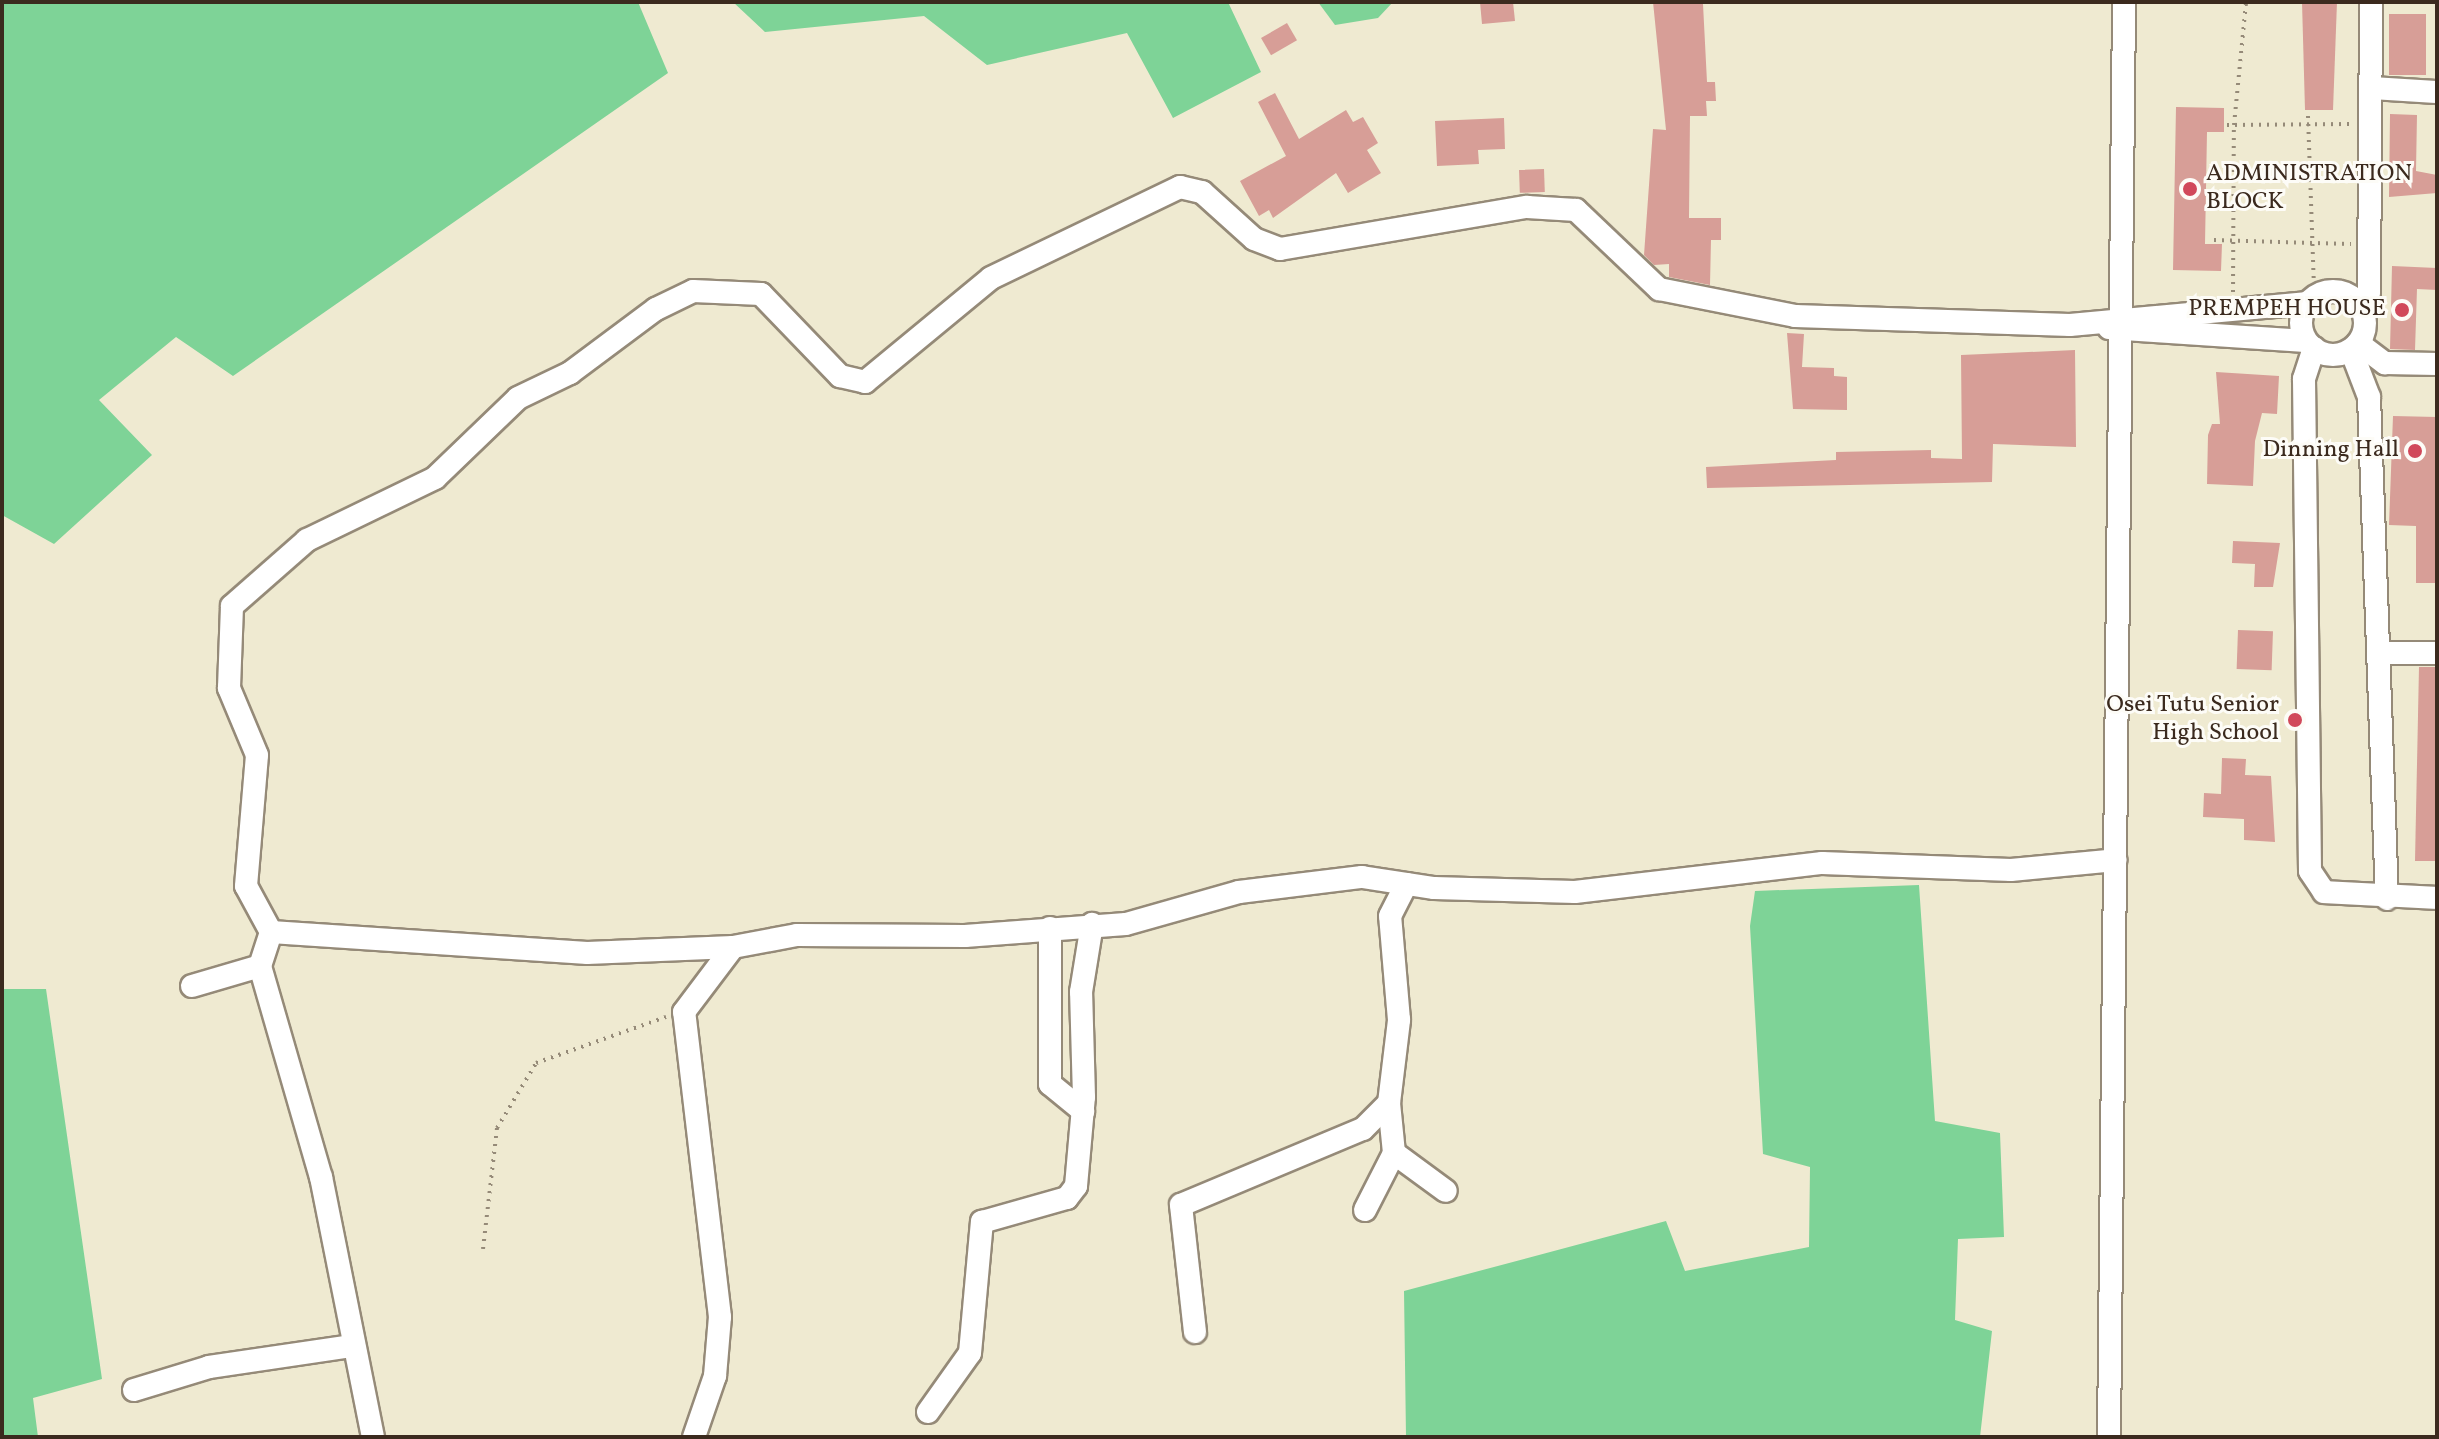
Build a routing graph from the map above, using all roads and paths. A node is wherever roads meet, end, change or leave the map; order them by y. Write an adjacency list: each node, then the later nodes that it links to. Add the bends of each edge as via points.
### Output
1 (2124, 2): 18 (street)
2 (2246, 2): 9 (path)
3 (2371, 2): 4 (street)
4 (2371, 88): 5 (street); 7 (street)
5 (2437, 92)
6 (2308, 116): 10 (path)
7 (2369, 124): 10 (path); 14 (street)
8 (2227, 125): 9 (path)
9 (2234, 125): 10 (path); 12 (path)
10 (2309, 125): 13 (path)
11 (2214, 240): 12 (path)
12 (2233, 241): 13 (path); 17 (path)
13 (2308, 243): 14 (path); 15 (path)
14 (2370, 245): 16 (street, via 2369,292)
15 (2312, 300): 16 (street, via 2335,291); 17 (street); 19 (street, via 2301,322)
16 (2359, 303): 20 (street, via 2365,325)
17 (2233, 308): 18 (street)
18 (2124, 324): 19 (street); 24 (street); 30 (street, via 1868,322 1755,311 1659,289 1639,277 1587,215 1555,208 1380,227 1280,249 1254,239 1202,192 1180,187 991,278 865,382 840,376 761,294 719,287 693,291 656,309 570,373 518,398 435,478 307,540 232,606 229,688 257,755 246,886)
19 (2310, 345): 20 (street, via 2332,355); 27 (street, via 2304,379 2310,871 2324,892)
20 (2355, 347): 21 (street, via 2385,363); 22 (street, via 2369,397)
21 (2437, 364)
22 (2380, 653): 23 (street); 27 (street)
23 (2437, 653)
24 (2116, 860): 25 (street, via 2011,870 1822,863 1575,892); 47 (street)
25 (1406, 884): 28 (street, via 1362,877 1254,889 1126,924); 35 (street, via 1390,916 1399,1020)
26 (2437, 898): 27 (street)
27 (2387, 899)
28 (1092, 924): 29 (street); 36 (street, via 1081,992)
29 (1050, 928): 31 (street, via 952,937 797,935); 36 (street, via 1050,1084)
30 (271, 932): 31 (street, via 562,953); 32 (street)
31 (733, 947): 34 (street)
32 (260, 966): 33 (street); 42 (street, via 321,1177)
33 (192, 986)
34 (684, 1012): 40 (path, via 607,1032 536,1063 497,1128); 46 (street, via 720,1317 715,1376)
35 (1389, 1103): 37 (street); 41 (street, via 1363,1129 1181,1205)
36 (1083, 1111): 44 (street, via 1073,1193 982,1222 970,1353)
37 (1394, 1153): 38 (street); 39 (street)
38 (1446, 1191)
39 (1365, 1210)
40 (483, 1249)
41 (1195, 1332)
42 (352, 1346): 43 (street, via 209,1367); 45 (street)
43 (134, 1390)
44 (928, 1412)
45 (373, 1437)
46 (694, 1437)
47 (2109, 1437)

